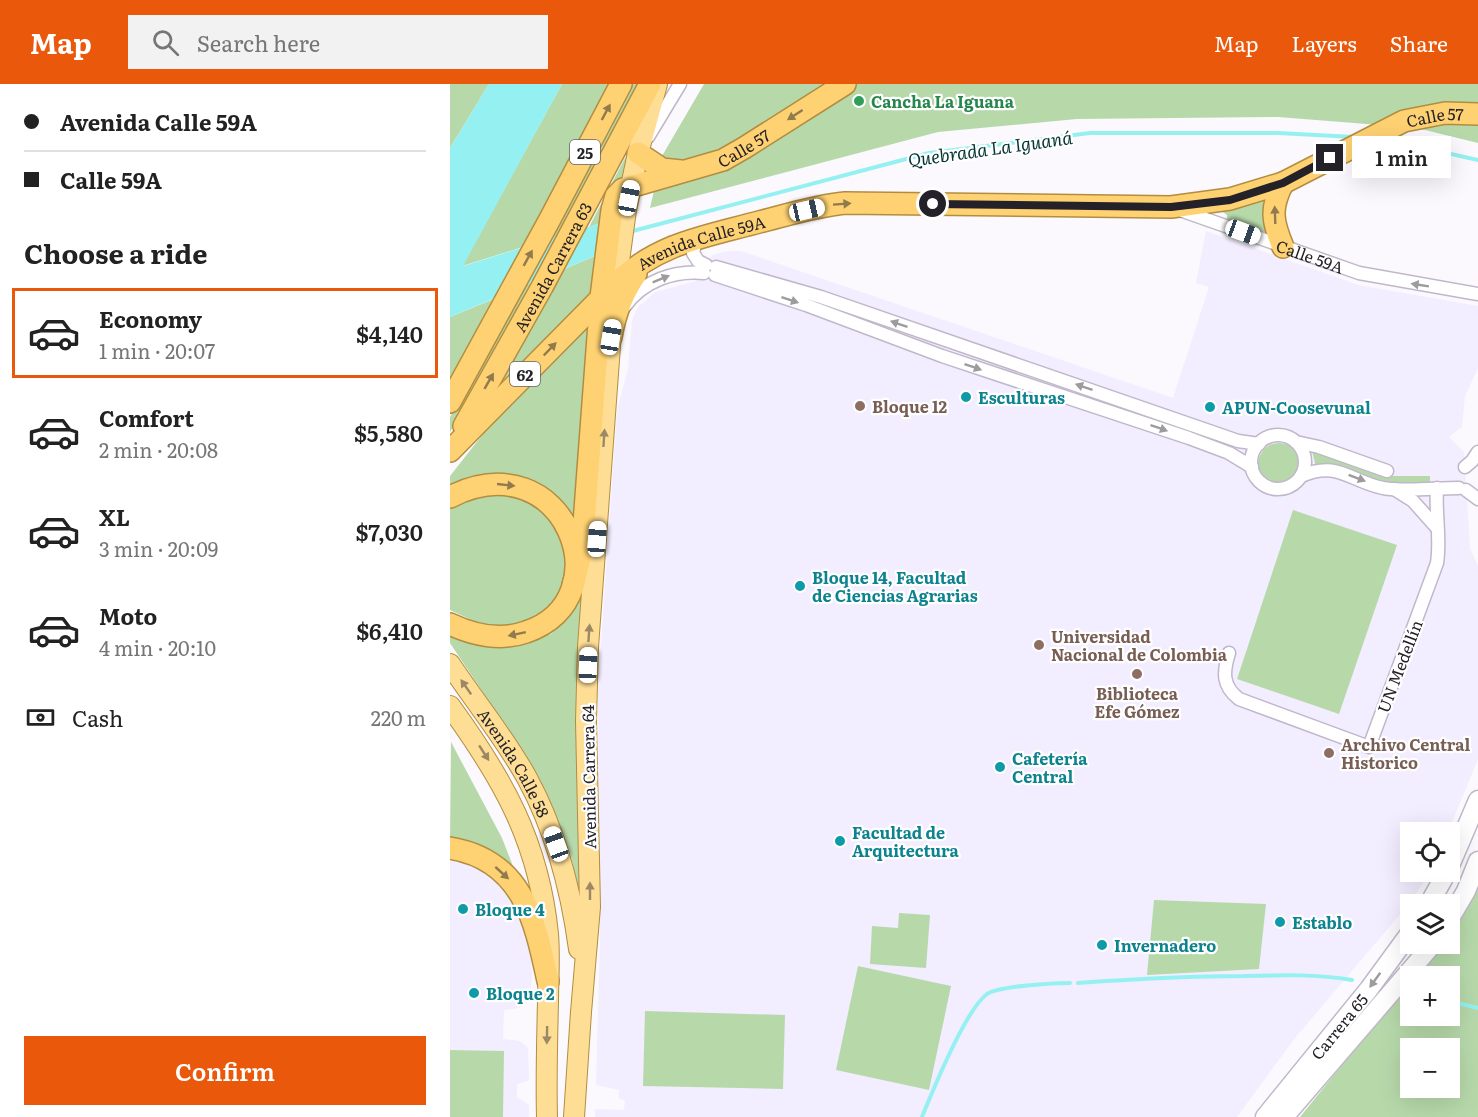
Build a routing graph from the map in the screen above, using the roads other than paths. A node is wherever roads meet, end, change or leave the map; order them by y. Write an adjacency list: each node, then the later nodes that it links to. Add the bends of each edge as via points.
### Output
1 (621, 84): 19 (highway, Avenida Carrera 63 / 25, one-way to 1)
2 (650, 84): 22 (highway, Avenida Carrera 63 / 25, one-way to 2)
3 (657, 84): 7 (main road, Avenida Carrera 64)
4 (680, 84): 7 (street)
5 (844, 84): 8 (highway, Calle 57, one-way to 8, via 734,154)
6 (1478, 114): 9 (highway, Calle 57 / 62, via 1445,113 1404,121)
7 (638, 153): 8 (highway, via 662,169); 10 (main road, Avenida Carrera 64)
8 (688, 171): 10 (highway, Calle 57)
9 (1283, 183): 11 (highway, 62, via 1230,200); 13 (highway, one-way to 9, via 1273,213 1275,197)
10 (631, 186): 16 (highway, Avenida Carrera 64, via 619,192)
11 (1171, 207): 12 (highway, Avenida Calle 59A / 62, one-way to 11, via 845,203); 13 (street, Calle 59A)
12 (704, 237): 14 (highway, Avenida Calle 59A / 62); 15 (street, via 695,244 693,253)
13 (1283, 247): 17 (street, Calle 59A, one-way to 13, via 1371,276)
14 (655, 254): 16 (highway, Avenida Calle 59A / 62); 18 (highway, via 628,285)
15 (710, 270): 18 (street, one-way to 15, via 620,313 642,290 667,276); 21 (street, one-way to 15, via 1238,441 821,297); 24 (street, one-way to 24, via 942,356 1189,438 1229,453)
16 (608, 290): 18 (main road, Avenida Carrera 64); 22 (highway, Avenida Calle 59A / 62, one-way to 16); 33 (highway, via 582,550)
17 (1478, 294)
18 (611, 337): 46 (main road, Avenida Carrera 64, one-way to 18, via 590,906 588,659)
19 (450, 402)
20 (1296, 442): 21 (street, via 1276,436); 26 (street); 27 (street, via 1305,459)
21 (1259, 444): 24 (street, via 1252,455)
22 (450, 450)
23 (1478, 452): 25 (street)
24 (1252, 467): 27 (street, via 1258,480 1270,488 1286,488)
25 (1465, 467)
26 (1386, 471)
27 (1301, 476): 28 (street, one-way to 28, via 1334,470)
28 (1393, 488): 29 (street); 32 (street, via 1413,501)
29 (1437, 488): 31 (street, via 1462,489); 32 (street)
30 (450, 497): 33 (highway, one-way to 33, via 493,483 525,488 544,498 564,521 572,541 576,566)
31 (1478, 499)
32 (1437, 528): 35 (street, UN Medellín, via 1434,573 1369,747 1239,699 1225,682)
33 (573, 586): 34 (highway, one-way to 34, via 564,606 539,627 521,634 489,636)
34 (450, 624)
35 (1229, 653)
36 (450, 664): 46 (main road, Avenida Calle 58, one-way to 36, via 576,924 545,816 517,761)
37 (450, 706): 45 (main road, Avenida Calle 58, one-way to 45, via 501,782 526,835 543,899)
38 (1478, 800): 39 (main road)
39 (1460, 842)
40 (450, 848): 45 (highway, one-way to 45, via 485,860 508,878 533,919)
41 (1478, 861): 42 (main road)
42 (1460, 901)
43 (1400, 947): 53 (main road, Carrera 65, one-way to 53)
44 (1424, 954): 54 (main road, Carrera 65)
45 (548, 981): 47 (main road, one-way to 47)
46 (581, 1012): 48 (main road, Avenida Carrera 64)
47 (546, 1089): 49 (main road); 50 (main road)
48 (576, 1092): 51 (main road, Avenida Carrera 64); 52 (main road)
49 (541, 1117)
50 (546, 1117)
51 (574, 1117)
52 (579, 1117)
53 (1265, 1117)
54 (1284, 1117)

